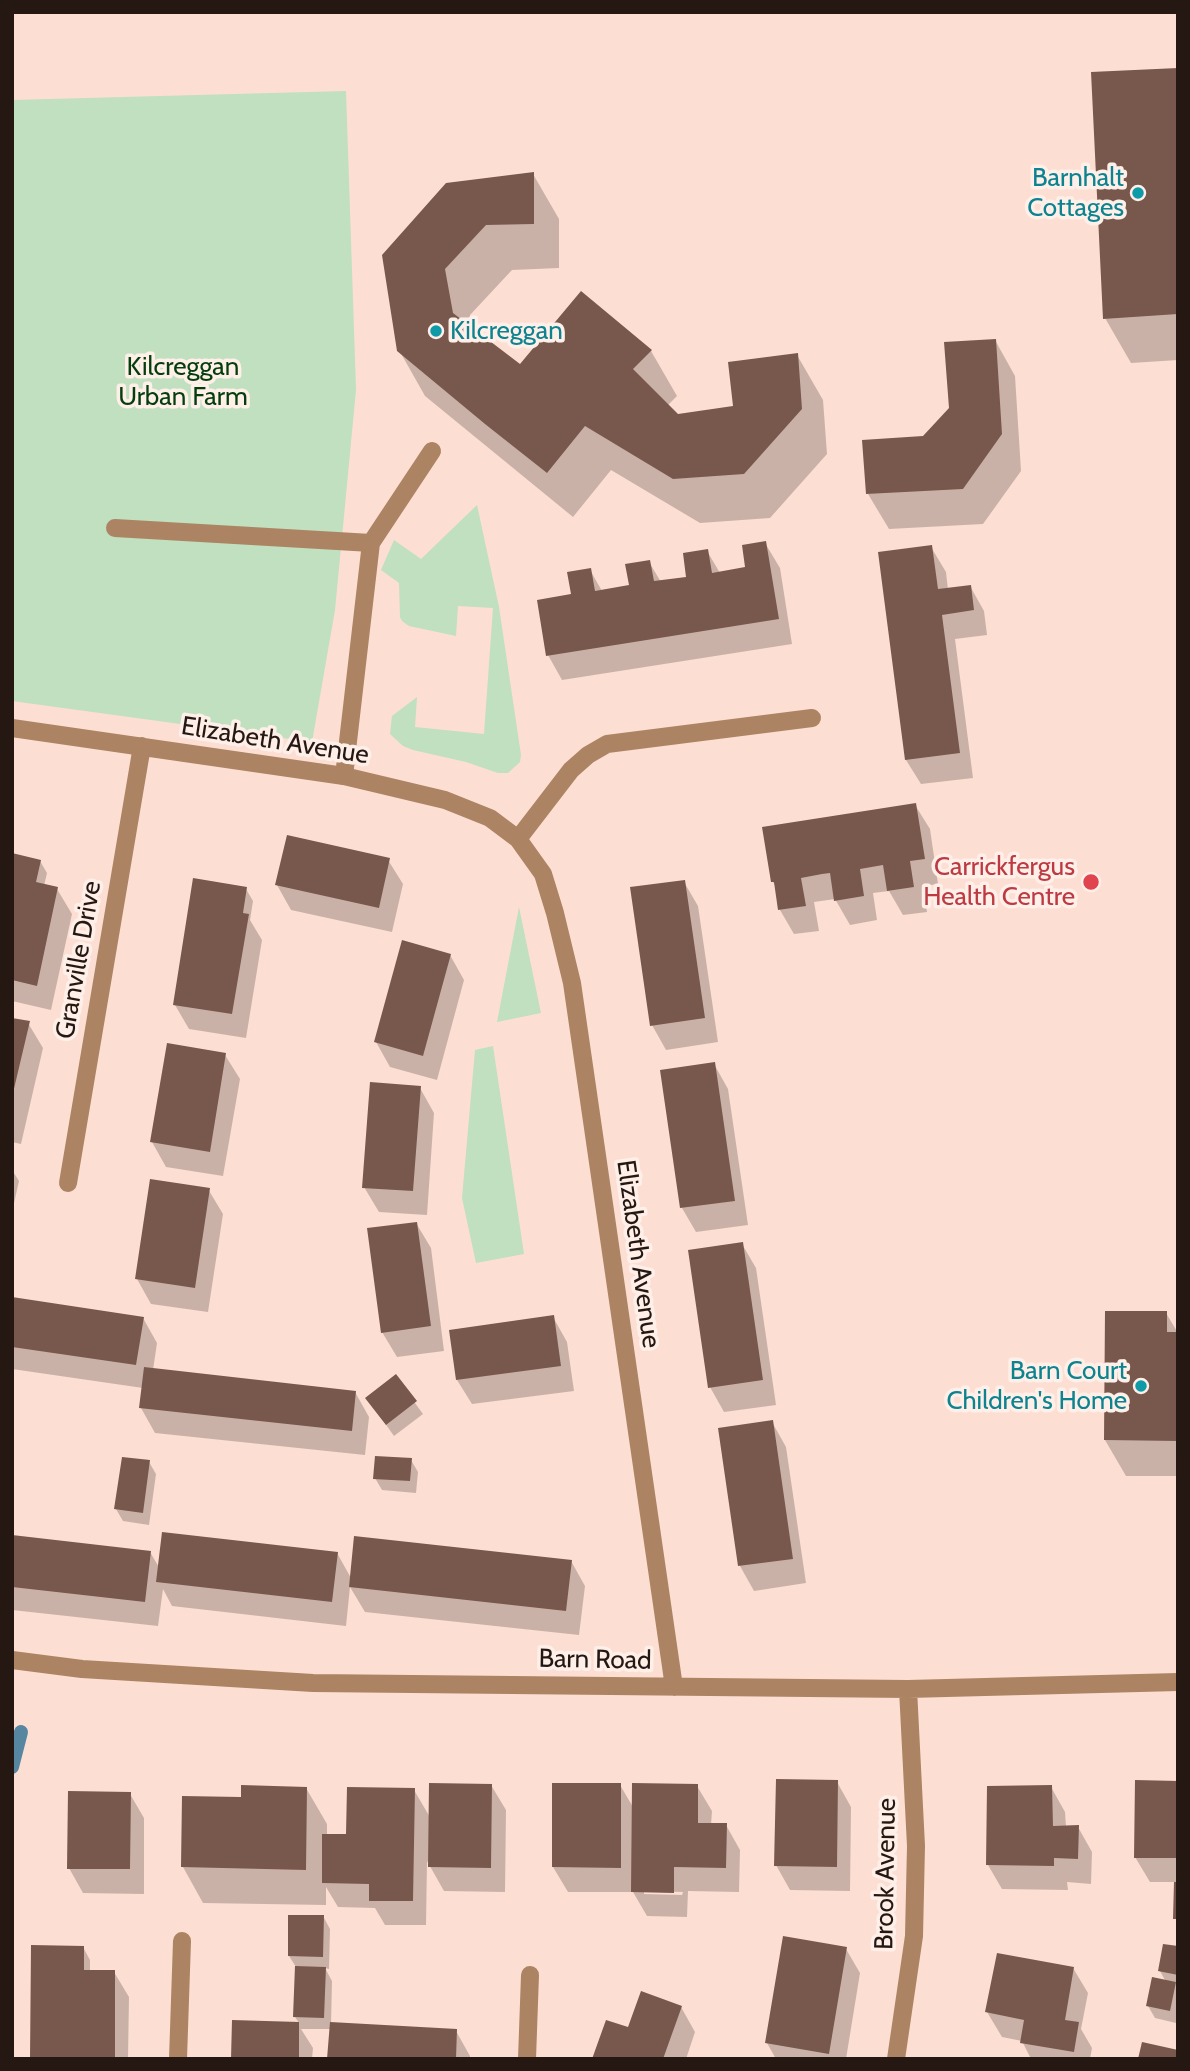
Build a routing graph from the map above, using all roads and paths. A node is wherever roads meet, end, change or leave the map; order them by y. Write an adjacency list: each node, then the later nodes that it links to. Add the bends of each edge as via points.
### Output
1 (432, 451): 3 (street)
2 (115, 528): 3 (street)
3 (371, 543): 7 (street)
4 (812, 718): 8 (street, via 607,744 571,769)
5 (12, 728): 6 (street, Elizabeth Avenue)
6 (142, 746): 7 (street, Elizabeth Avenue); 9 (street, Granville Drive)
7 (344, 776): 8 (street, Elizabeth Avenue, via 445,800 490,818)
8 (518, 839): 12 (street, Elizabeth Avenue, via 543,874 572,983)
9 (68, 1183)
10 (12, 1660): 12 (street, Barn Road, via 82,1669 313,1683)
11 (1178, 1682): 13 (street, Barn Road)
12 (674, 1687): 13 (street, Barn Road)
13 (908, 1689): 18 (street, Brook Avenue, via 916,1846 914,1936)
14 (182, 1941): 16 (street)
15 (530, 1975): 17 (street)
16 (178, 2059)
17 (527, 2059)
18 (896, 2059)

